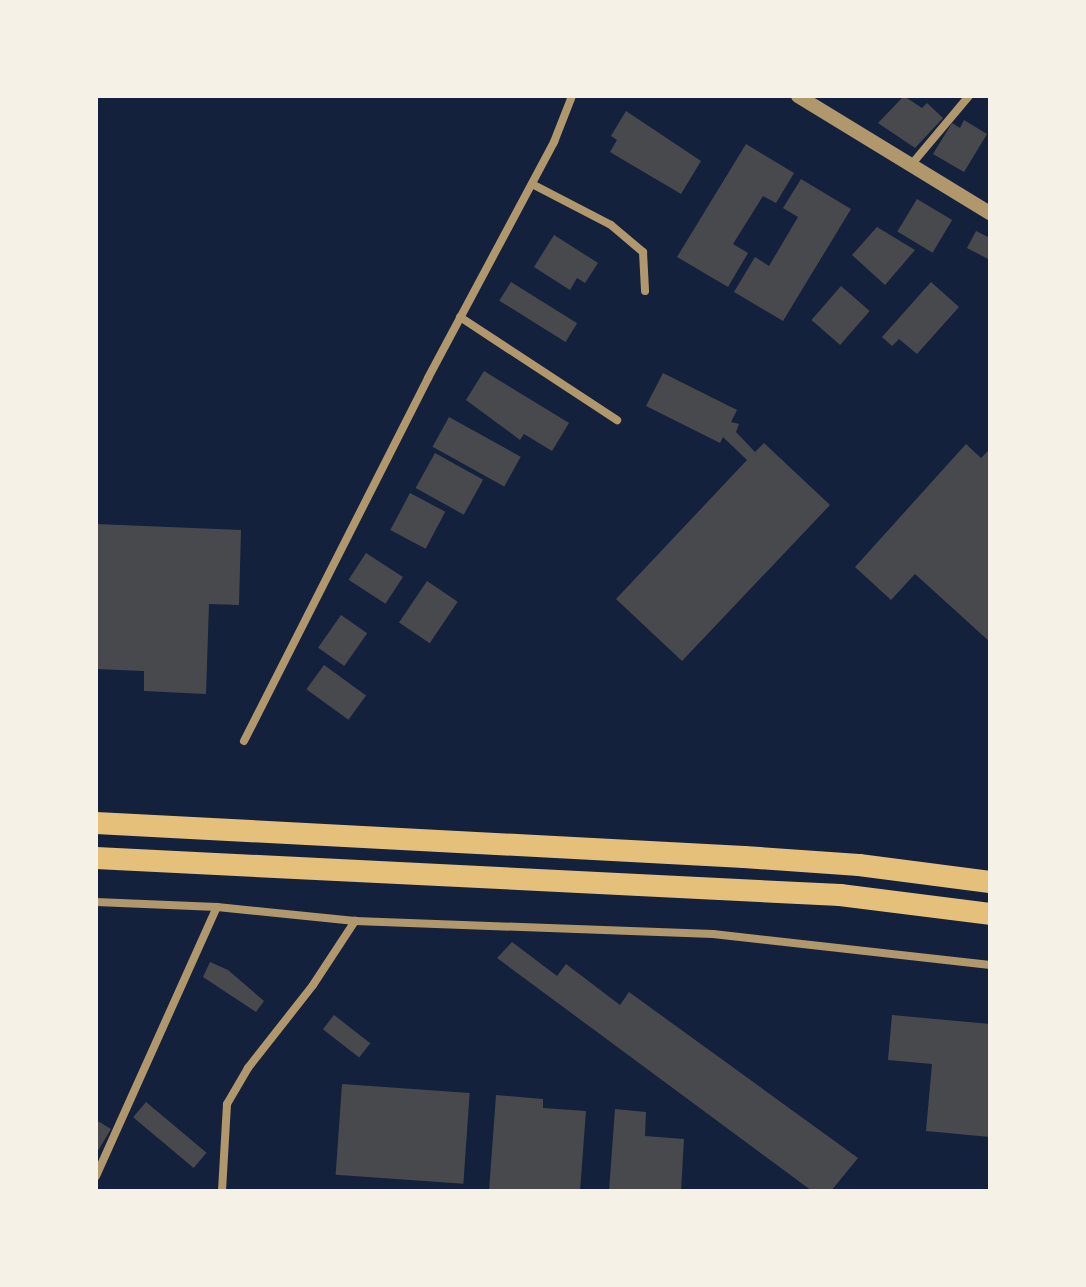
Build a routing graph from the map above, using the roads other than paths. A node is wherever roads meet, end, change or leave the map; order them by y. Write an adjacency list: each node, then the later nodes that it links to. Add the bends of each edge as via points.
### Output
1 (572, 96): 5 (street)
2 (798, 96): 4 (street)
3 (969, 96): 4 (street)
4 (911, 165): 6 (street)
5 (532, 184): 7 (street, via 611,225 643,252); 8 (street)
6 (990, 213)
7 (645, 291)
8 (460, 317): 9 (street); 10 (street)
9 (617, 420)
10 (244, 741)
11 (96, 823): 13 (highway, via 787,860)
12 (96, 858): 16 (highway, via 840,895)
13 (990, 882)
14 (96, 902): 15 (street)
15 (217, 907): 17 (street); 19 (street)
16 (990, 914)
17 (355, 921): 18 (street, via 713,934); 20 (street, via 227,1104)
18 (990, 965)
19 (96, 1176)
20 (222, 1191)

